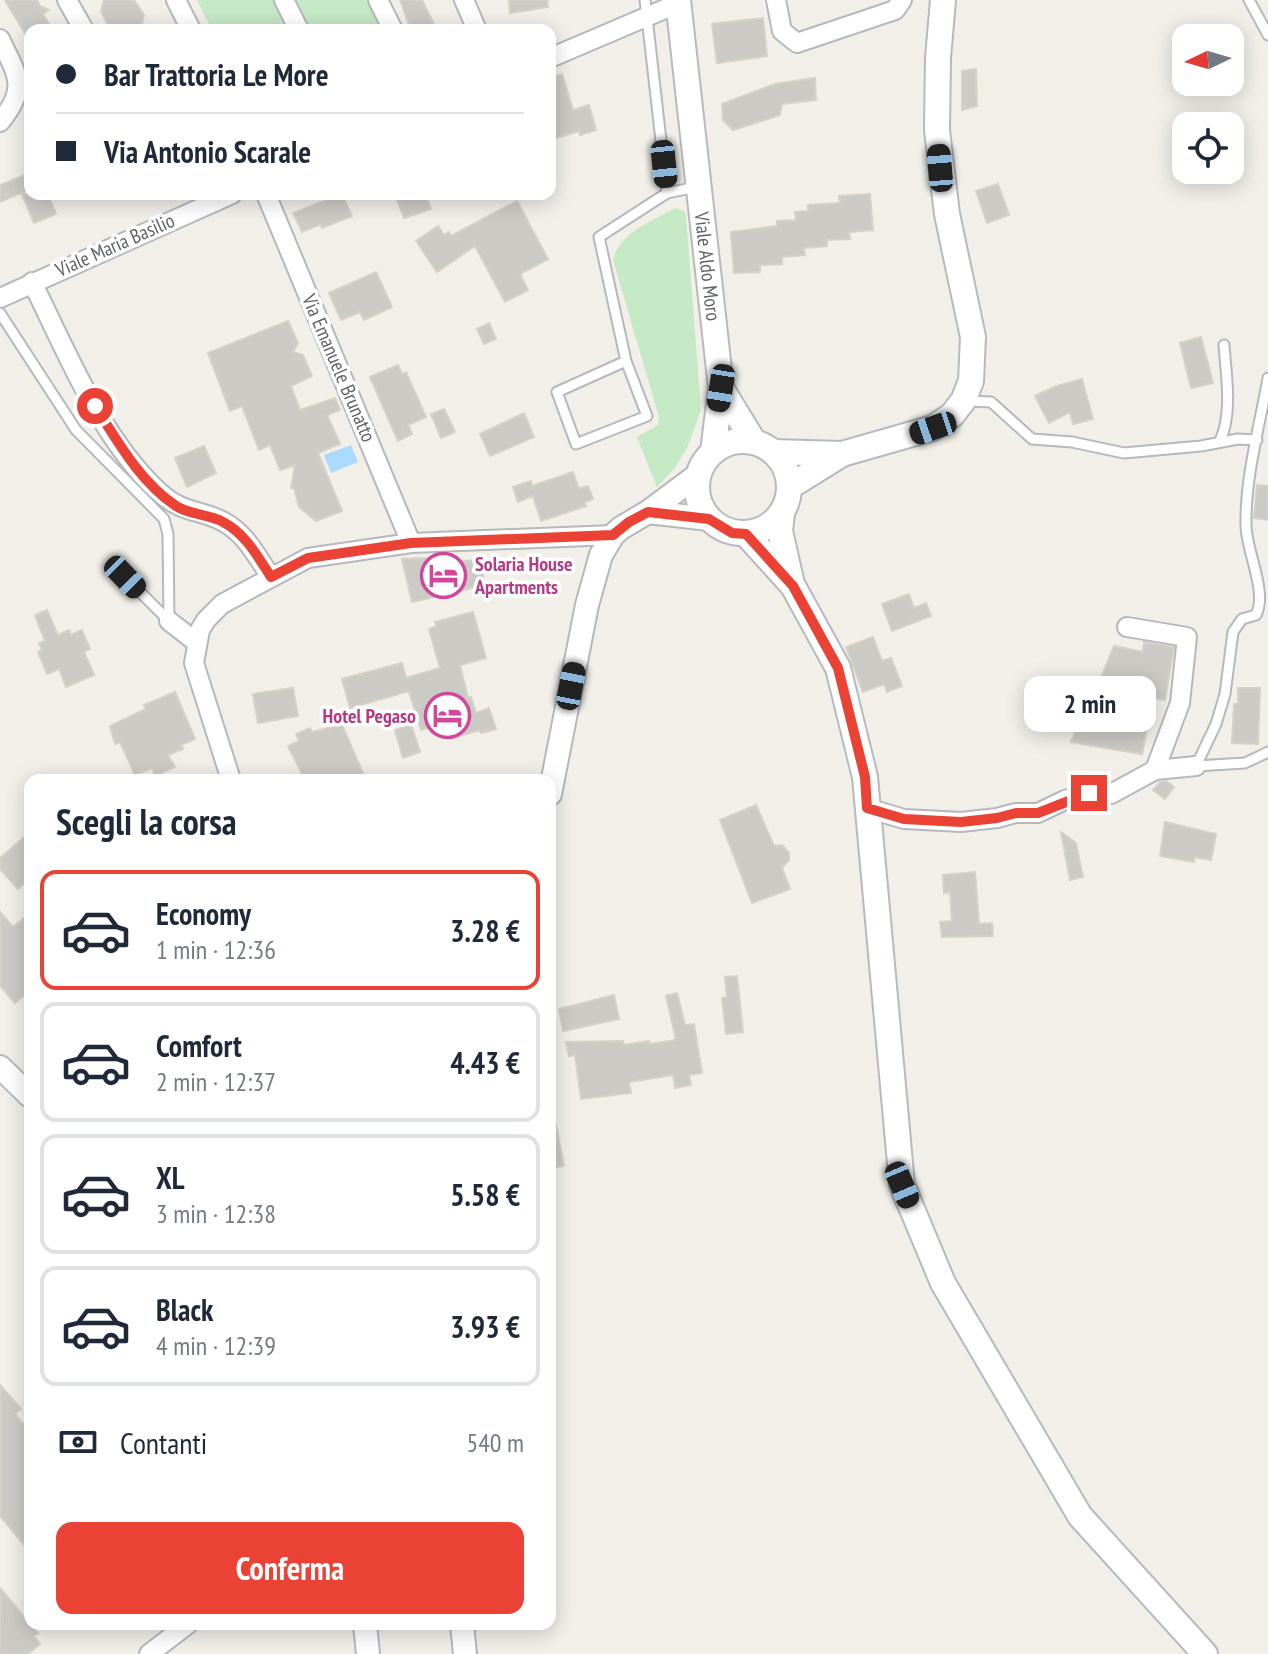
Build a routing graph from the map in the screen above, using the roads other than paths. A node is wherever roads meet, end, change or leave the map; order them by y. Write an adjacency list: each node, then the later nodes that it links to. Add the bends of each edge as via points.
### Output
1 (67, 0): 12 (street)
2 (176, 0): 13 (street)
3 (284, 0): 14 (street)
4 (378, 0): 15 (street)
5 (464, 0): 16 (street)
6 (776, 0): 7 (street, via 782,31 797,43 895,10)
7 (902, 0)
8 (943, 0): 32 (main road, via 937,130 947,214 973,337 971,381)
9 (1249, 0): 17 (lane)
10 (678, 2): 11 (street); 21 (main road, Viale Aldo Moro)
11 (646, 8): 19 (street); 22 (lane)
12 (81, 24)
13 (188, 24)
14 (296, 24)
15 (390, 24)
16 (474, 24)
17 (1268, 35)
18 (0, 39): 20 (street, via 19,79 16,99)
19 (556, 55)
20 (0, 122)
21 (699, 187): 22 (lane); 31 (main road, Viale Aldo Moro)
22 (667, 193): 29 (lane, via 599,237)
23 (218, 200): 25 (street, Viale Maria Basilio)
24 (268, 200): 45 (street, Via Emanuele Brunatto)
25 (32, 282): 26 (street, Viale Maria Basilio); 47 (street, via 124,454 178,507 222,521 244,537)
26 (0, 298)
27 (0, 313): 49 (lane, via 76,430 164,519)
28 (1224, 345): 34 (lane, via 1228,390)
29 (626, 361): 29 (lane, via 557,392 576,444 647,416)
30 (1268, 378): 33 (lane)
31 (721, 388): 35 (main road, Viale Aldo Moro); 36 (main road, Viale Aldo Moro)
32 (963, 401): 34 (lane, via 991,402 1032,439 1124,453); 37 (main road, via 933,428)
33 (1257, 440): 34 (lane); 53 (lane, via 1246,525 1261,606 1233,632 1225,694)
34 (1220, 441)
35 (763, 447): 36 (main road, via 740,441); 37 (main road); 39 (main road, via 782,462)
36 (713, 452): 38 (main road)
37 (842, 454): 39 (main road)
38 (699, 474): 40 (street); 42 (main road, via 700,505)
39 (789, 487): 41 (main road)
40 (648, 512): 42 (street); 44 (street)
41 (782, 513): 43 (main road, via 760,531); 48 (main road, via 780,531)
42 (709, 519): 43 (main road, via 732,533)
43 (746, 534): 48 (main road)
44 (613, 535): 45 (street); 56 (street, via 593,578)
45 (411, 543): 47 (street, via 308,558)
46 (125, 577): 49 (lane)
47 (271, 577): 51 (street, via 213,611)
48 (793, 586): 57 (main road, via 838,668 865,777)
49 (169, 621): 51 (street)
50 (1127, 627): 54 (street, via 1187,637 1180,703)
51 (196, 642): 55 (street, via 194,663)
52 (1268, 752): 53 (lane, via 1245,763)
53 (1196, 766): 54 (street)
54 (1155, 770): 57 (street, via 1111,794 1089,793 1038,813 961,822 904,819)
55 (229, 774)
56 (554, 774)
57 (867, 808): 66 (main road, via 902,1185 943,1283 1080,1516)
58 (0, 1067): 59 (street)
59 (24, 1090)
60 (180, 1630): 63 (street)
61 (366, 1630): 64 (street)
62 (463, 1630): 65 (street)
63 (149, 1654)
64 (368, 1654)
65 (465, 1654)
66 (1205, 1654)

